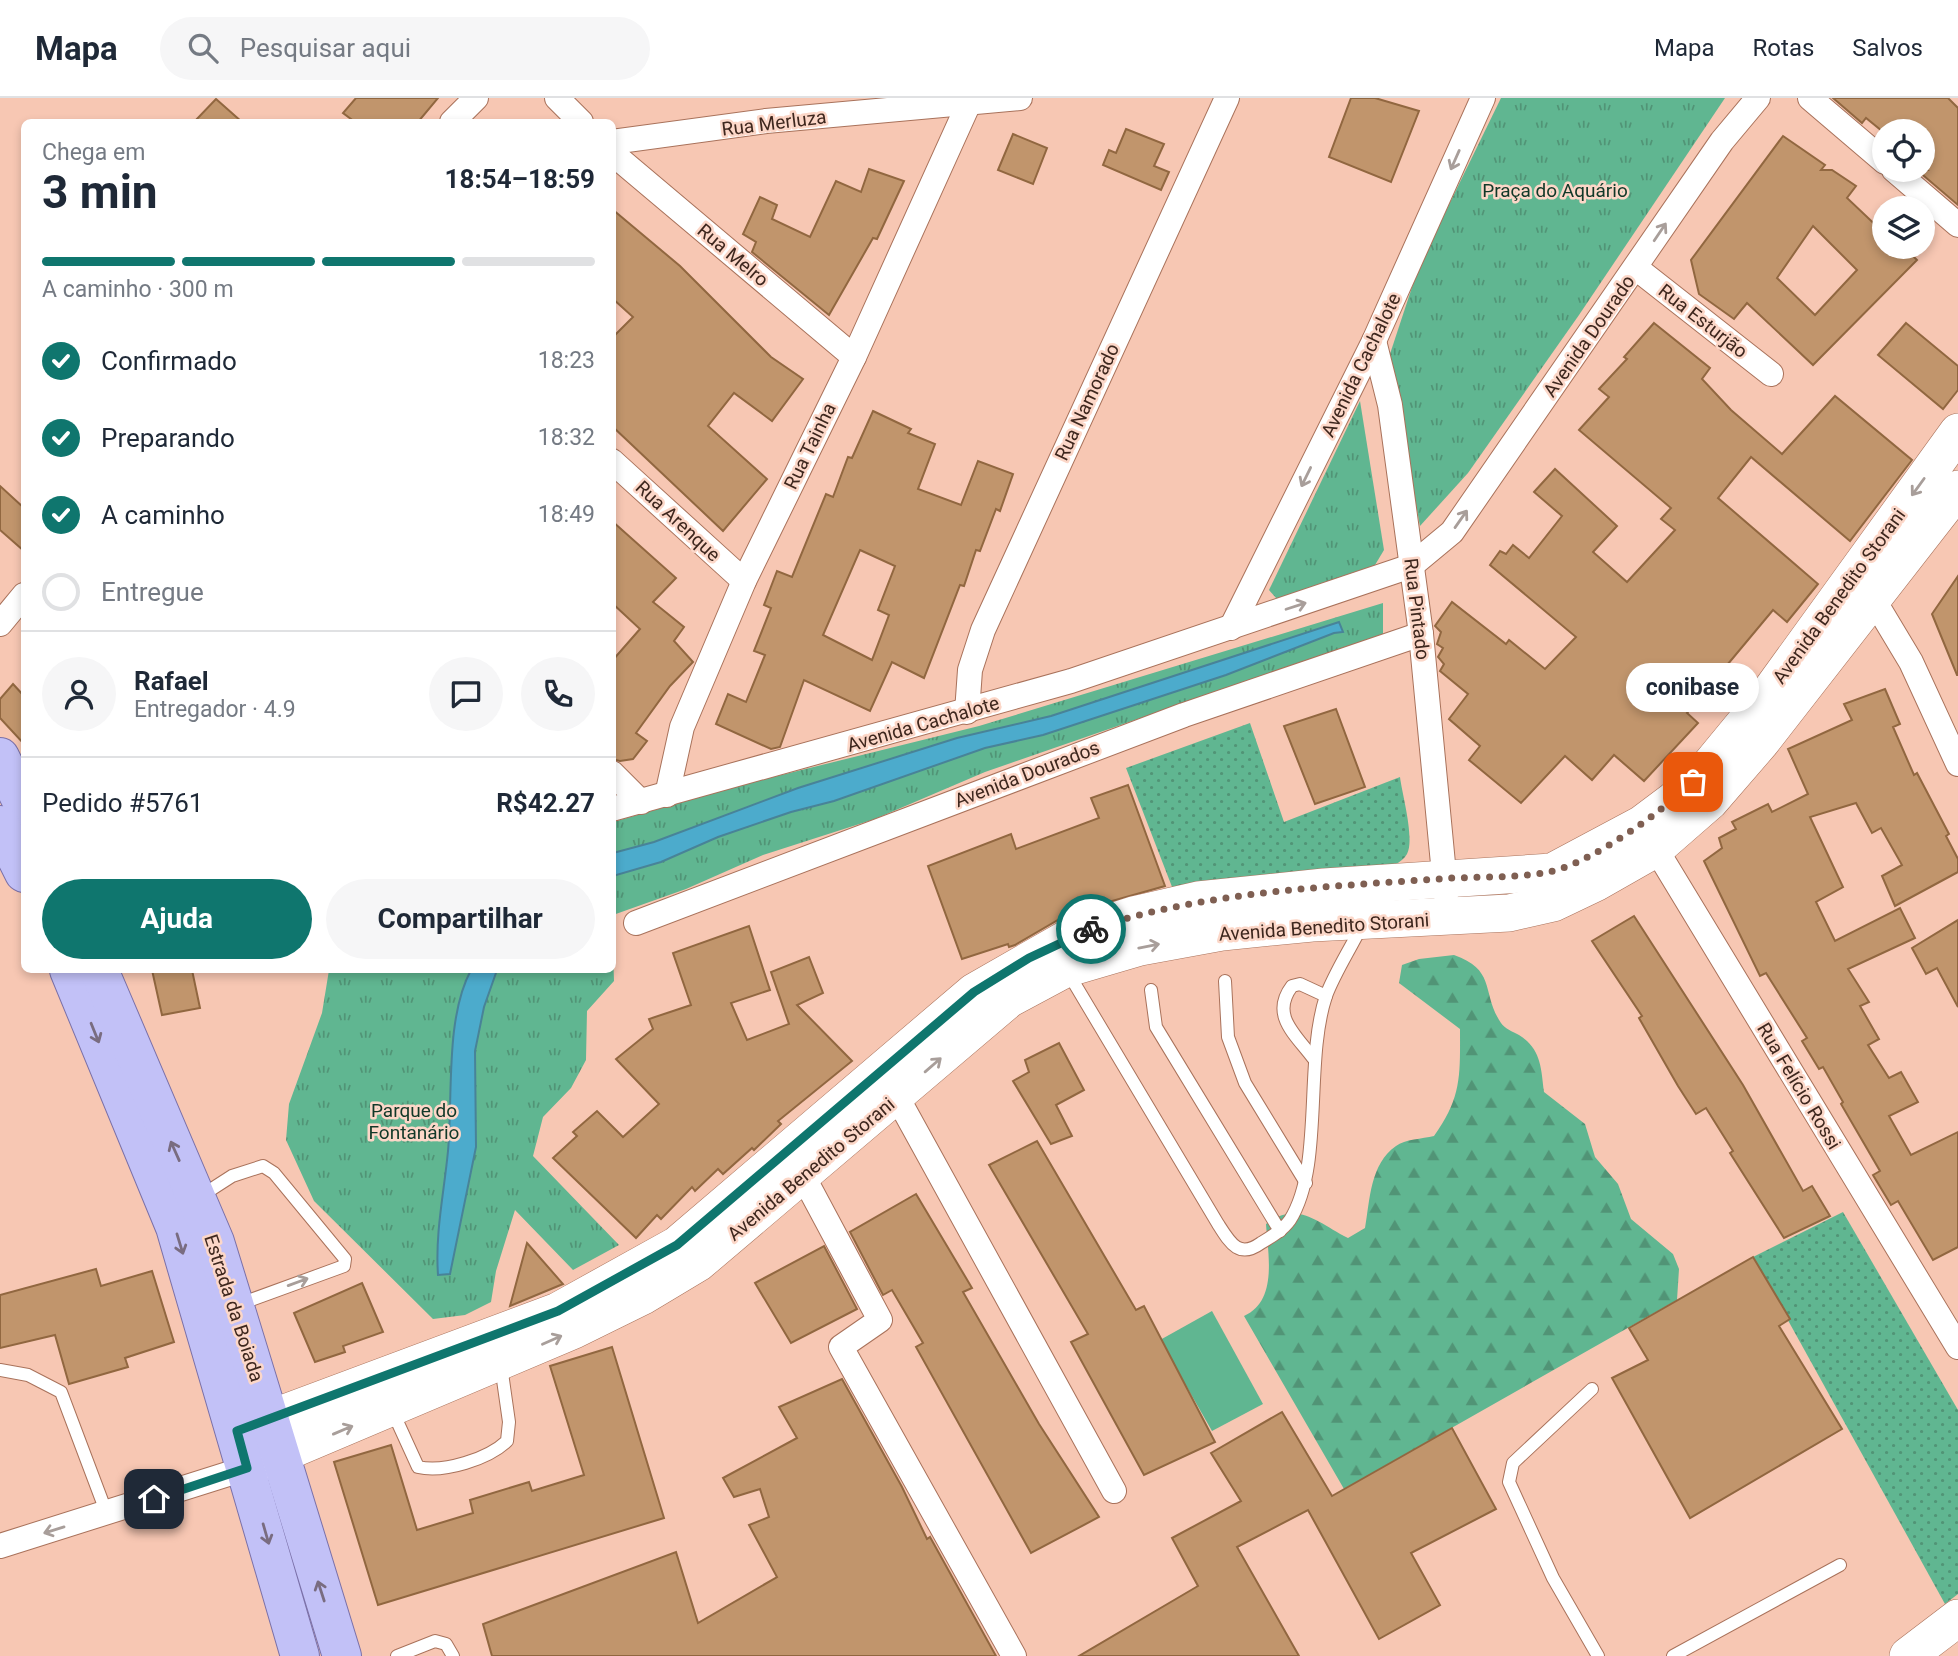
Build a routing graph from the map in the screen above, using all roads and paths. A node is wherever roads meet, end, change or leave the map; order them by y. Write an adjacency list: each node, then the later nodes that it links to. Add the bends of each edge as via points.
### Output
1 (476, 98): 9 (street)
2 (557, 98): 10 (street)
3 (1020, 98): 8 (street, Rua Merluza)
4 (1227, 98): 30 (street, Rua Namorado, via 983,630 970,670)
5 (1483, 98): 17 (street, Avenida Cachalote, one-way to 17)
6 (1758, 98): 16 (street, Avenida Dourado, one-way to 6, via 1722,141)
7 (1810, 98): 12 (street)
8 (969, 103): 11 (street, Rua Merluza, via 766,121); 18 (street, Rua Tainha)
9 (455, 119)
10 (578, 119)
11 (616, 141)
12 (1872, 151)
13 (616, 156): 18 (street, Rua Melro)
14 (1908, 182): 15 (street)
15 (1958, 225)
16 (1636, 268): 19 (street, Rua Esturjão); 23 (street, Avenida Dourado, one-way to 16, via 1452,531)
17 (1374, 341): 23 (street, Rua Pintado, via 1390,405); 28 (street, Avenida Cachalote, one-way to 28)
18 (854, 358): 24 (street, Rua Tainha)
19 (1771, 374)
20 (1958, 432): 25 (main road, Avenida Benedito Storani, one-way to 25)
21 (616, 465): 24 (street, Rua Arenque)
22 (1958, 489): 25 (main road, Avenida Benedito Storani)
23 (1411, 566): 28 (street, Avenida Cachalote, one-way to 23); 29 (street, Rua Pintado)
24 (744, 581): 34 (street, Rua Tainha, via 682,727)
25 (1865, 586): 32 (street, via 1911,662); 39 (main road, Avenida Benedito Storani, via 1710,801)
26 (21, 599): 27 (street)
27 (0, 624)
28 (1231, 628): 30 (street, Avenida Cachalote)
29 (1421, 634): 41 (street, Rua Pintado); 44 (street, Avenida Dourados, via 1171,720)
30 (967, 712): 34 (street, Avenida Cachalote)
31 (0, 757): 35 (main road)
32 (1958, 764)
33 (616, 777): 36 (street)
34 (667, 795): 36 (street, Avenida Cachalote)
35 (21, 800)
36 (641, 802): 37 (street, Avenida Cachalote)
37 (616, 808)
38 (0, 825): 40 (main road)
39 (1649, 836): 41 (main road, Avenida Benedito Storani, via 1552,872); 42 (main road, Avenida Benedito Storani, via 1553,903 1508,913); 58 (street, Rua Felício Rossi)
40 (21, 867)
41 (1445, 878): 42 (street, Rua Pintado); 63 (main road, Avenida Benedito Storani, via 1198,900 1077,933 974,992 677,1245 558,1311)
42 (1447, 918): 43 (main road, Avenida Benedito Storani)
43 (1364, 921): 45 (main road, Avenida Benedito Storani, one-way to 43, via 1140,947 1222,932); 50 (lane)
44 (636, 923)
45 (1065, 969): 52 (main road, Avenida Benedito Storani, one-way to 45, via 1009,999); 56 (lane, via 1232,1247 1254,1249)
46 (70, 973): 63 (main road, Estrada da Boiada, one-way to 63)
47 (100, 973): 55 (main road, Estrada da Boiada, one-way to 47)
48 (1225, 981): 54 (lane, via 1228,1037 1245,1083)
49 (1151, 990): 56 (lane, via 1156,1027)
50 (1326, 996): 51 (lane); 51 (lane, via 1300,984 1292,986 1282,1001 1284,1018)
51 (1313, 1058): 54 (lane)
52 (897, 1097): 53 (main road, Avenida Benedito Storani); 65 (street)
53 (803, 1176): 59 (main road, Avenida Benedito Storani, one-way to 53, via 643,1296 698,1263); 74 (street, via 880,1320 841,1347)
54 (1306, 1182): 56 (lane, via 1290,1220)
55 (196, 1199): 57 (main road, Estrada da Boiada, via 215,1242); 57 (lane, one-way to 55, via 344,1266 345,1259 274,1173 263,1166 232,1176)
56 (1280, 1231)
57 (234, 1306): 63 (main road, Estrada da Boiada)
58 (1958, 1347)
59 (501, 1364): 62 (main road, Avenida Benedito Storani); 62 (lane, via 509,1422 507,1441 498,1449 433,1470 418,1467)
60 (0, 1370): 66 (lane, via 28,1375 61,1392)
61 (1592, 1389): 75 (lane, via 1513,1462 1509,1482 1553,1578)
62 (392, 1409): 64 (main road, Avenida Benedito Storani, one-way to 62)
63 (253, 1426): 64 (main road, Estrada da Boiada)
64 (264, 1463): 66 (street); 70 (main road, Estrada da Boiada, one-way to 70); 71 (main road, Estrada da Boiada, one-way to 64)
65 (1114, 1491)
66 (107, 1514): 67 (street, one-way to 67)
67 (0, 1546)
68 (1840, 1565): 76 (lane)
69 (1958, 1618): 77 (main road)
70 (300, 1656)
71 (342, 1656)
72 (397, 1656): 73 (lane, via 441,1641)
73 (453, 1656)
74 (1014, 1656)
75 (1598, 1656)
76 (1672, 1656)
77 (1908, 1656)

